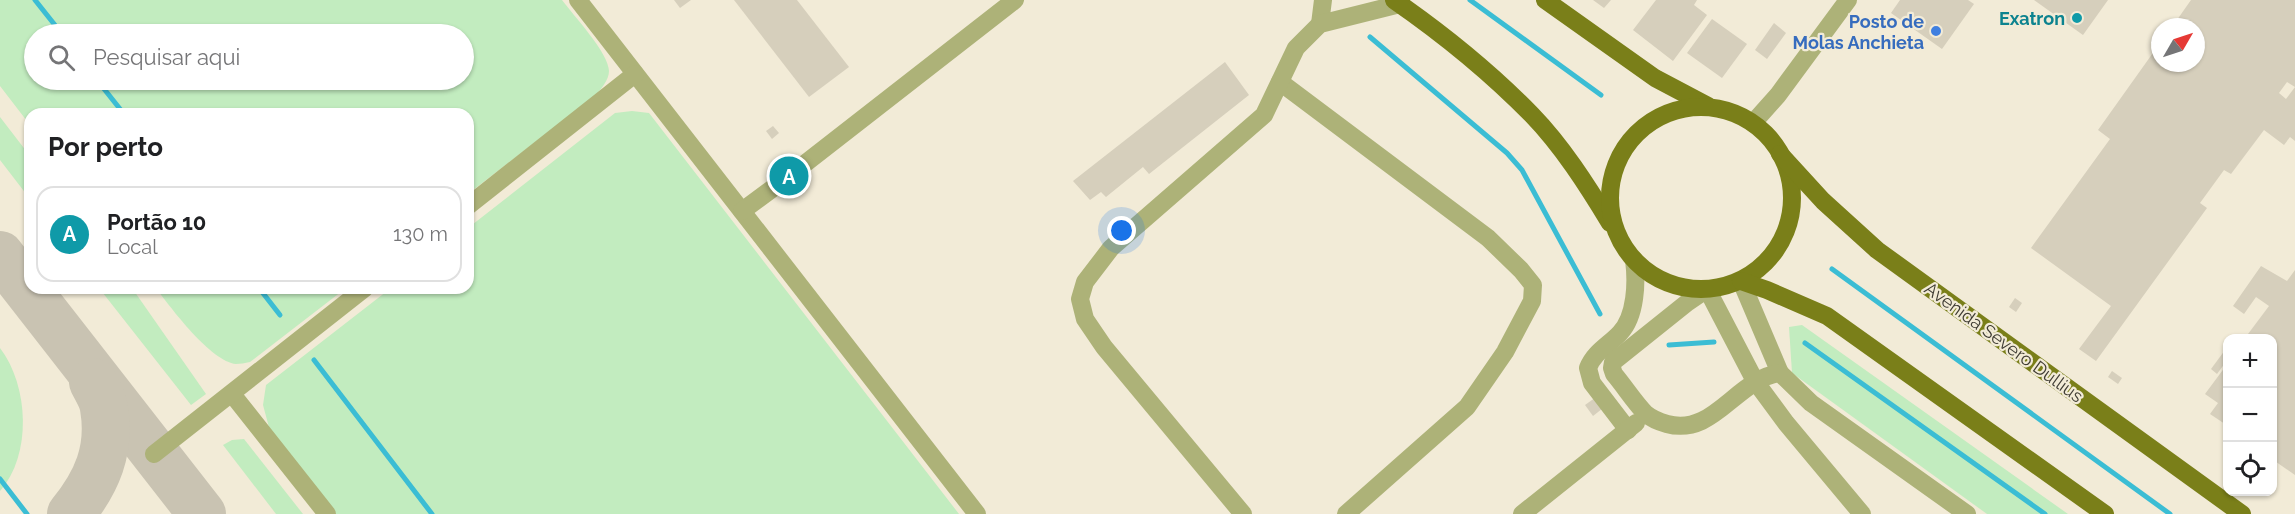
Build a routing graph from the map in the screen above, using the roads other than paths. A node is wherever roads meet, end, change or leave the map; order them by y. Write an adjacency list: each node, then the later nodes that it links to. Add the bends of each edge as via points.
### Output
1 (578, 0): 8 (street)
2 (1016, 0): 13 (street)
3 (1323, 0): 7 (street)
4 (1545, 0): 10 (main road, via 1655,78)
5 (1848, 0): 11 (street)
6 (1397, 2): 7 (street); 17 (main road, via 1446,37 1532,116 1586,182)
7 (1320, 24): 9 (street, via 1296,48)
8 (635, 74): 15 (street); 16 (street)
9 (1280, 82): 32 (street, via 1264,115 1111,248 1085,282 1080,299 1085,319 1104,347); 33 (street, via 1488,238 1533,285 1533,301 1505,352 1467,407)
10 (1710, 107): 11 (main road); 17 (main road, via 1665,114 1644,126 1627,143 1610,188 1610,213)
11 (1753, 123): 12 (main road)
12 (1780, 154): 19 (main road, via 1789,174 1790,218 1770,258); 38 (main road, Avenida Severo Dullius, via 1822,201 1877,250)
13 (798, 169)
14 (780, 183): 16 (street)
15 (474, 201)
16 (741, 211): 31 (street)
17 (1618, 237): 18 (main road)
18 (1634, 260): 20 (main road, via 1656,278 1682,287); 28 (street, via 1635,286 1622,332 1594,356 1588,368 1592,383)
19 (1741, 281): 20 (main road); 22 (street); 37 (main road, via 1827,316)
20 (1707, 289): 23 (street); 26 (street, via 1613,362 1614,374)
21 (357, 294): 24 (street)
22 (1780, 373): 23 (street); 25 (street)
23 (1755, 381): 26 (street, via 1702,423 1670,425); 27 (street)
24 (232, 394): 29 (street); 30 (street)
25 (1811, 403): 27 (street); 36 (street)
26 (1647, 415): 28 (street)
27 (1786, 423): 35 (street)
28 (1628, 430): 34 (street)
29 (154, 454)
30 (327, 514)
31 (977, 514)
32 (1243, 514)
33 (1346, 514)
34 (1522, 514)
35 (1862, 514)
36 (1967, 514)
37 (2105, 514)
38 (2242, 514)

